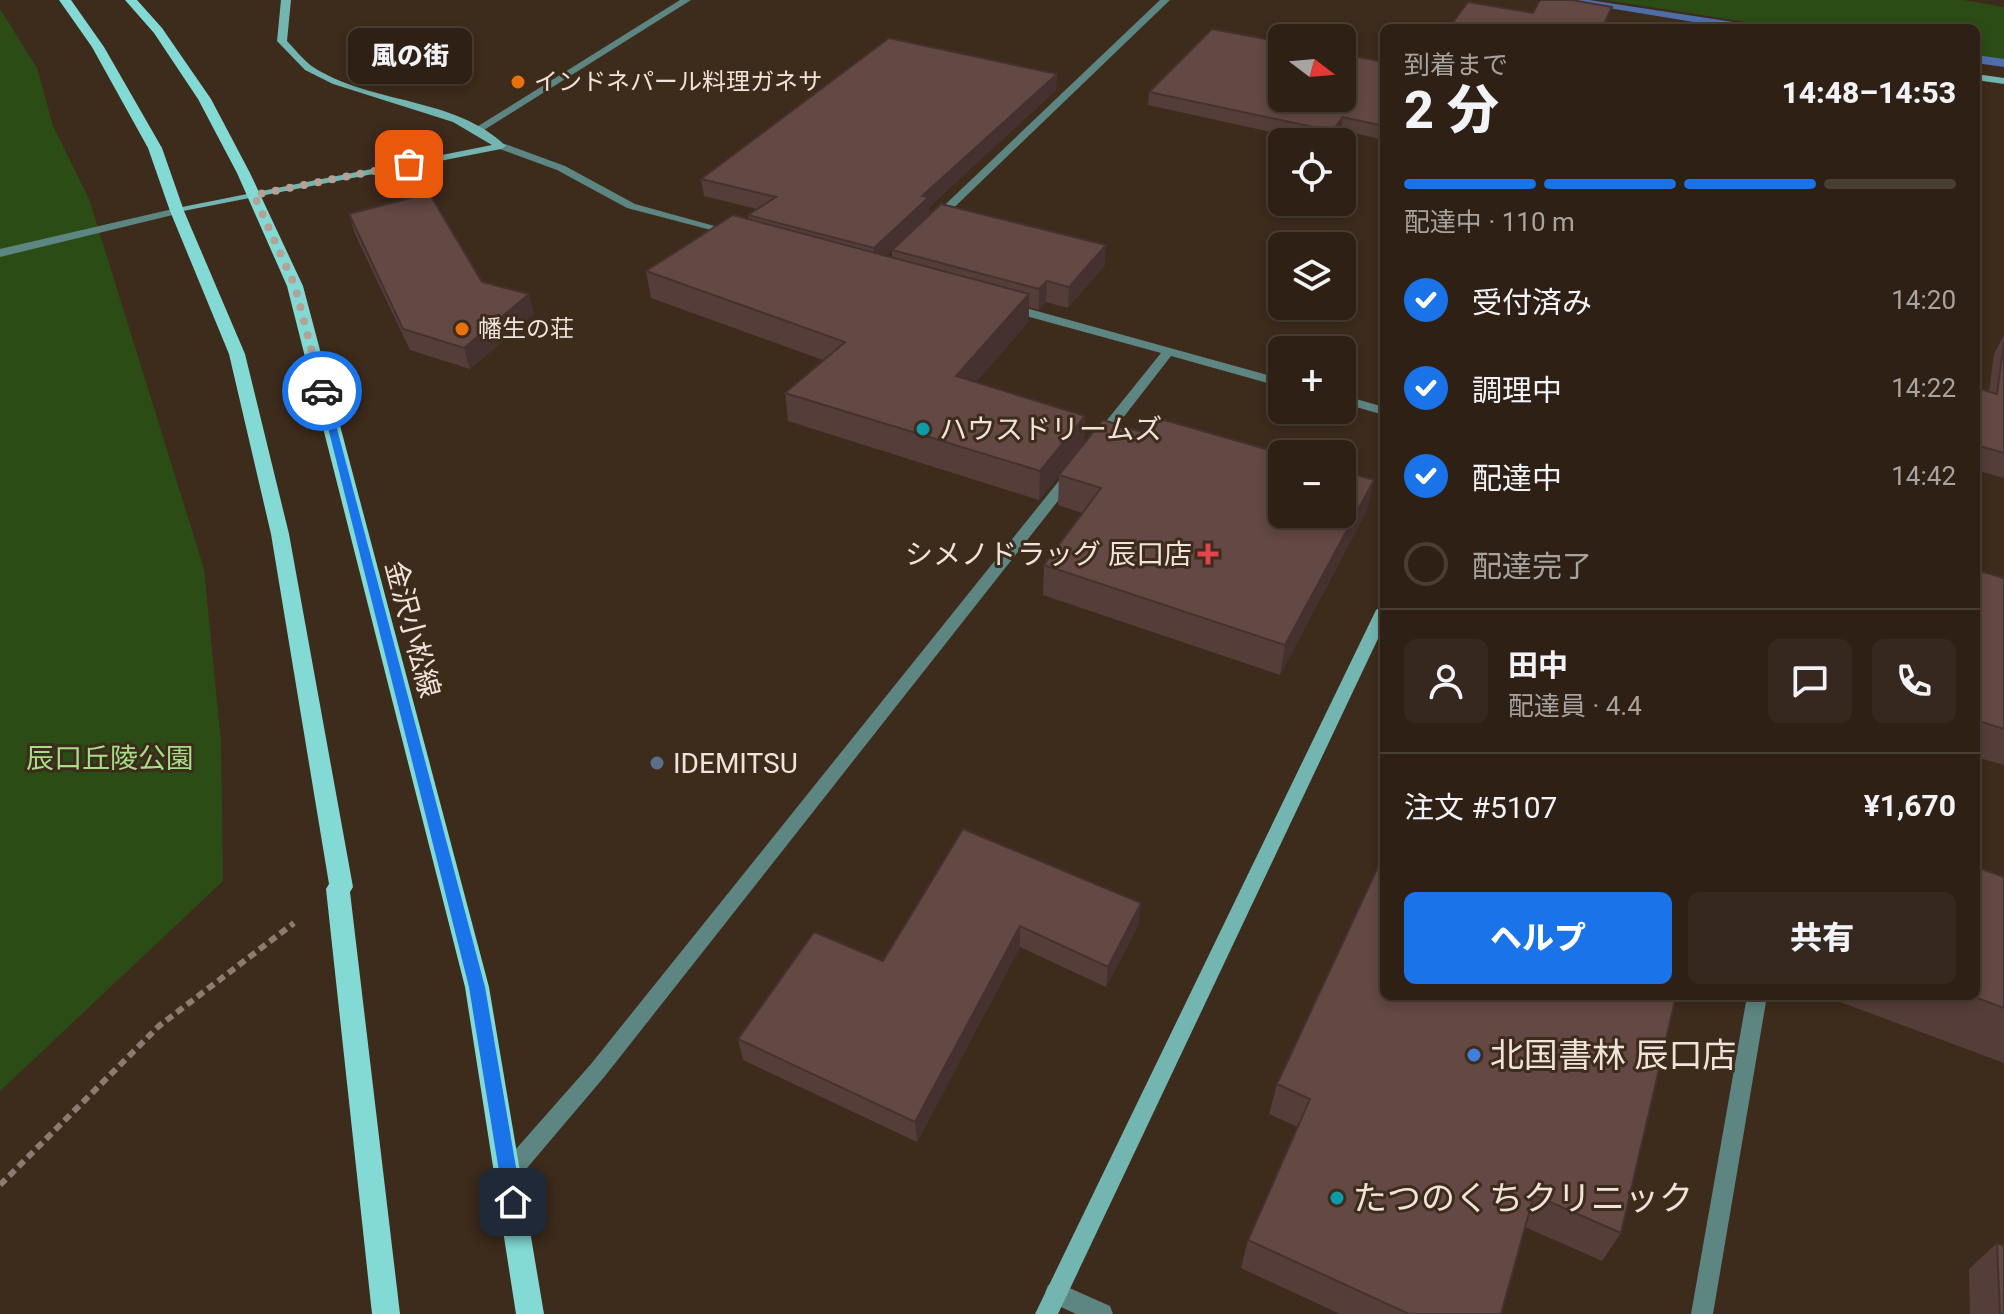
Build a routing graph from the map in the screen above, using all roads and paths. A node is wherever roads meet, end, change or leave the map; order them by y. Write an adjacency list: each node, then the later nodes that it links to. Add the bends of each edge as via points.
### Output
1 (65, 0): 11 (main road, via 155,148)
2 (131, 0): 10 (main road, 金沢小松線, via 167,42 205,102)
3 (286, 0): 8 (street, via 282,41 311,71)
4 (686, 0): 8 (street)
5 (1165, 0): 12 (street)
6 (1980, 78): 7 (street)
7 (2004, 81)
8 (480, 128): 9 (street)
9 (501, 146): 10 (street); 13 (street, via 561,168 631,206)
10 (254, 195): 11 (street); 23 (main road, 金沢小松線, via 295,286 477,987)
11 (177, 211): 14 (street); 21 (main road, via 237,354 280,534)
12 (926, 228)
13 (748, 237)
14 (0, 253)
15 (1002, 305): 16 (street)
16 (1169, 351): 17 (street); 23 (street, via 598,1070)
17 (1268, 379)
18 (1356, 403): 19 (street)
19 (1380, 410)
20 (1380, 618): 25 (street)
21 (338, 889): 24 (path, via 159,1026); 26 (main road)
22 (1756, 1000): 29 (street)
23 (508, 1174): 27 (main road, 金沢小松線)
24 (0, 1185)
25 (1051, 1304): 28 (street)
26 (386, 1314)
27 (530, 1314)
28 (1102, 1314)
29 (1702, 1314)

